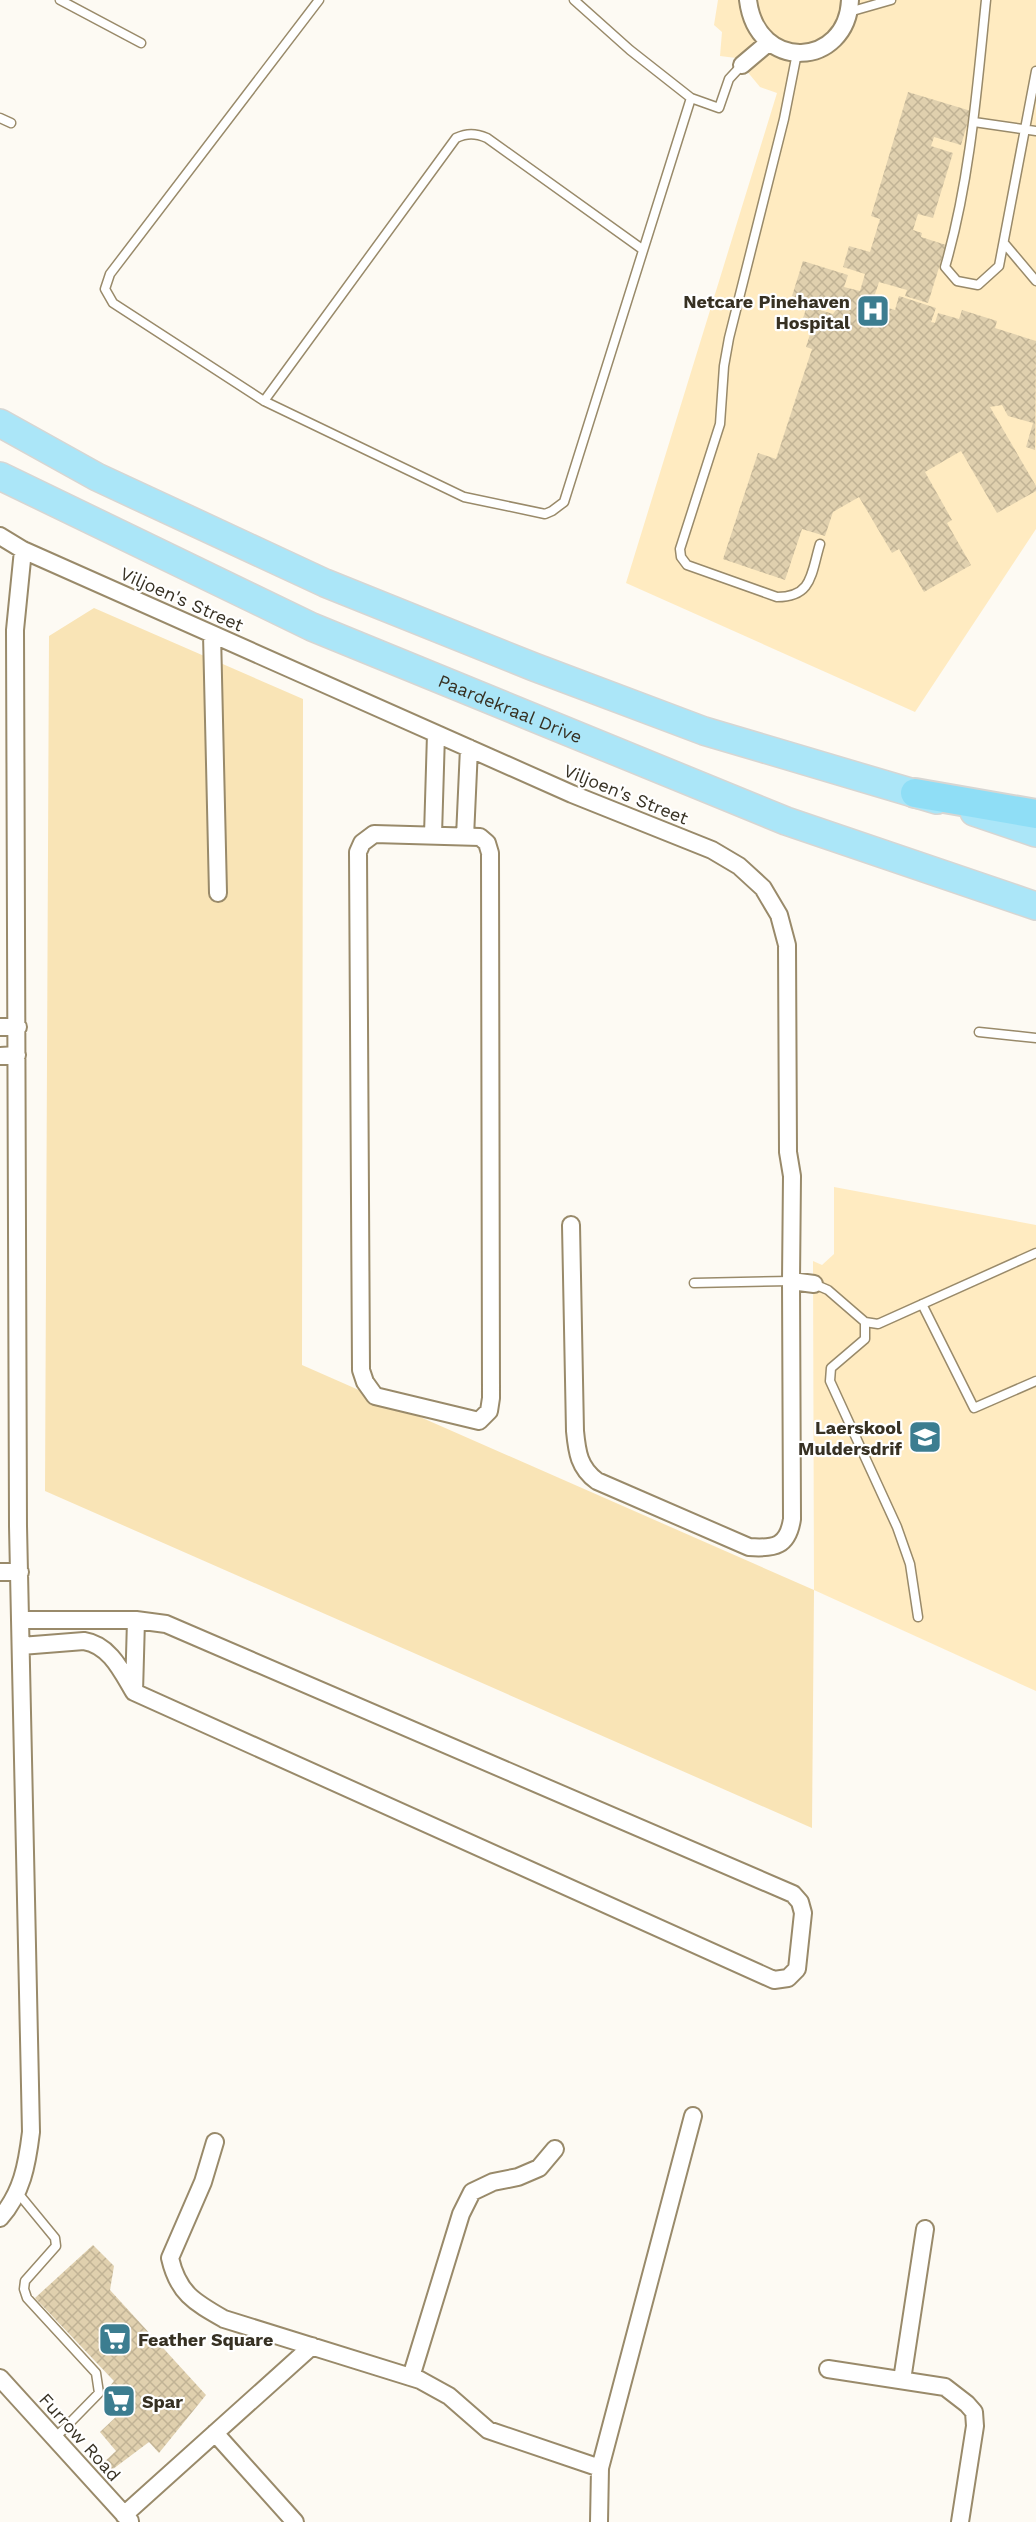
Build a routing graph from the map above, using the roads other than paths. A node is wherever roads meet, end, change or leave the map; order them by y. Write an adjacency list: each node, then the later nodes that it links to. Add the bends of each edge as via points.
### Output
1 (60, 0): 8 (lane)
2 (319, 0): 21 (lane, via 110,274 105,289 113,303)
3 (574, 0): 13 (lane)
4 (748, 0): 9 (street, via 753,24)
5 (891, 0): 7 (lane)
6 (986, 0): 15 (lane)
7 (849, 6): 10 (street, via 844,26 836,37 825,46)
8 (141, 43)
9 (768, 43): 10 (street); 11 (street)
10 (797, 53): 27 (lane, via 729,338 720,424 680,549 687,565 777,597 790,597 808,584)
11 (742, 65): 13 (lane, via 729,79 719,108)
12 (1036, 71): 17 (lane)
13 (691, 98): 19 (lane)
14 (0, 118): 16 (lane)
15 (974, 122): 17 (lane); 18 (lane, via 945,267 957,281 978,285 999,267)
16 (11, 123)
17 (1031, 130): 18 (lane)
18 (1004, 243): 20 (lane)
19 (642, 249): 21 (lane, via 486,138 465,134 456,138); 21 (lane, via 564,502 552,512 535,514 464,497)
20 (1036, 281)
21 (264, 401)
22 (0, 423): 25 (main road)
23 (0, 435): 25 (main road, via 59,465)
24 (0, 476): 38 (main road, Paardekraal Drive, via 312,627 786,821)
25 (97, 477): 32 (main road, via 325,583 534,667 704,731)
26 (0, 536): 28 (street, Viljoen's Street)
27 (820, 544)
28 (23, 550): 29 (street, Viljoen's Street); 40 (street, via 15,630)
29 (212, 634): 30 (street, Viljoen's Street); 37 (street)
30 (436, 734): 31 (street, Viljoen's Street); 35 (street)
31 (469, 748): 36 (street); 47 (street, Viljoen's Street, via 572,795 712,850 740,866 763,888 779,915 787,945)
32 (915, 793): 33 (highway); 34 (main road)
33 (1036, 814)
34 (1036, 832)
35 (433, 836): 36 (street); 36 (street, via 374,834 358,852 361,1370 375,1396 479,1421 489,1411 491,1398 490,853 480,837)
36 (465, 837)
37 (218, 893)
38 (1036, 906)
39 (0, 1027): 40 (street)
40 (18, 1027): 43 (street)
41 (979, 1032): 42 (lane)
42 (1036, 1038)
43 (18, 1055): 44 (street); 54 (street)
44 (0, 1056)
45 (571, 1225): 47 (street, Viljoen's Street, via 575,1431 582,1465 597,1481 749,1546 775,1546 790,1532)
46 (1036, 1253): 50 (lane)
47 (791, 1281): 48 (lane); 49 (street)
48 (694, 1283)
49 (814, 1284): 51 (lane, via 828,1290)
50 (922, 1304): 51 (lane, via 878,1324); 52 (lane, via 974,1408)
51 (864, 1322): 55 (lane, via 865,1339 831,1368 830,1381 897,1527 910,1564)
52 (1036, 1381)
53 (0, 1572): 54 (street)
54 (20, 1572): 56 (street)
55 (918, 1617)
56 (21, 1620): 57 (street); 60 (street)
57 (66, 1620): 58 (street); 59 (street)
58 (136, 1620): 61 (street); 61 (street, via 166,1624 793,1894 803,1913 797,1970 788,1978 774,1980)
59 (64, 1643): 60 (street); 61 (street, via 94,1642 110,1655)
60 (21, 1646): 65 (street, via 31,2132 28,2162)
61 (134, 1692)
62 (693, 2116): 75 (street)
63 (215, 2142): 68 (street, via 203,2182 170,2258 180,2288 196,2303 224,2319)
64 (555, 2150): 70 (street, via 539,2168 472,2192 461,2214)
65 (18, 2193): 66 (street); 74 (lane, via 55,2238 56,2246 25,2281 27,2298 96,2373 99,2383 99,2393)
66 (0, 2218)
67 (925, 2229): 72 (street)
68 (312, 2346): 70 (street); 73 (street)
69 (828, 2369): 72 (street)
70 (411, 2377): 75 (street, via 448,2396 488,2430)
71 (0, 2378): 74 (street, Furrow Road)
72 (902, 2380): 79 (street, via 945,2387 959,2395 974,2412)
73 (215, 2433): 76 (street); 77 (street)
74 (55, 2438): 76 (street, Furrow Road)
75 (600, 2468): 78 (street)
76 (128, 2518)
77 (296, 2522)
78 (599, 2522)
79 (960, 2522)

